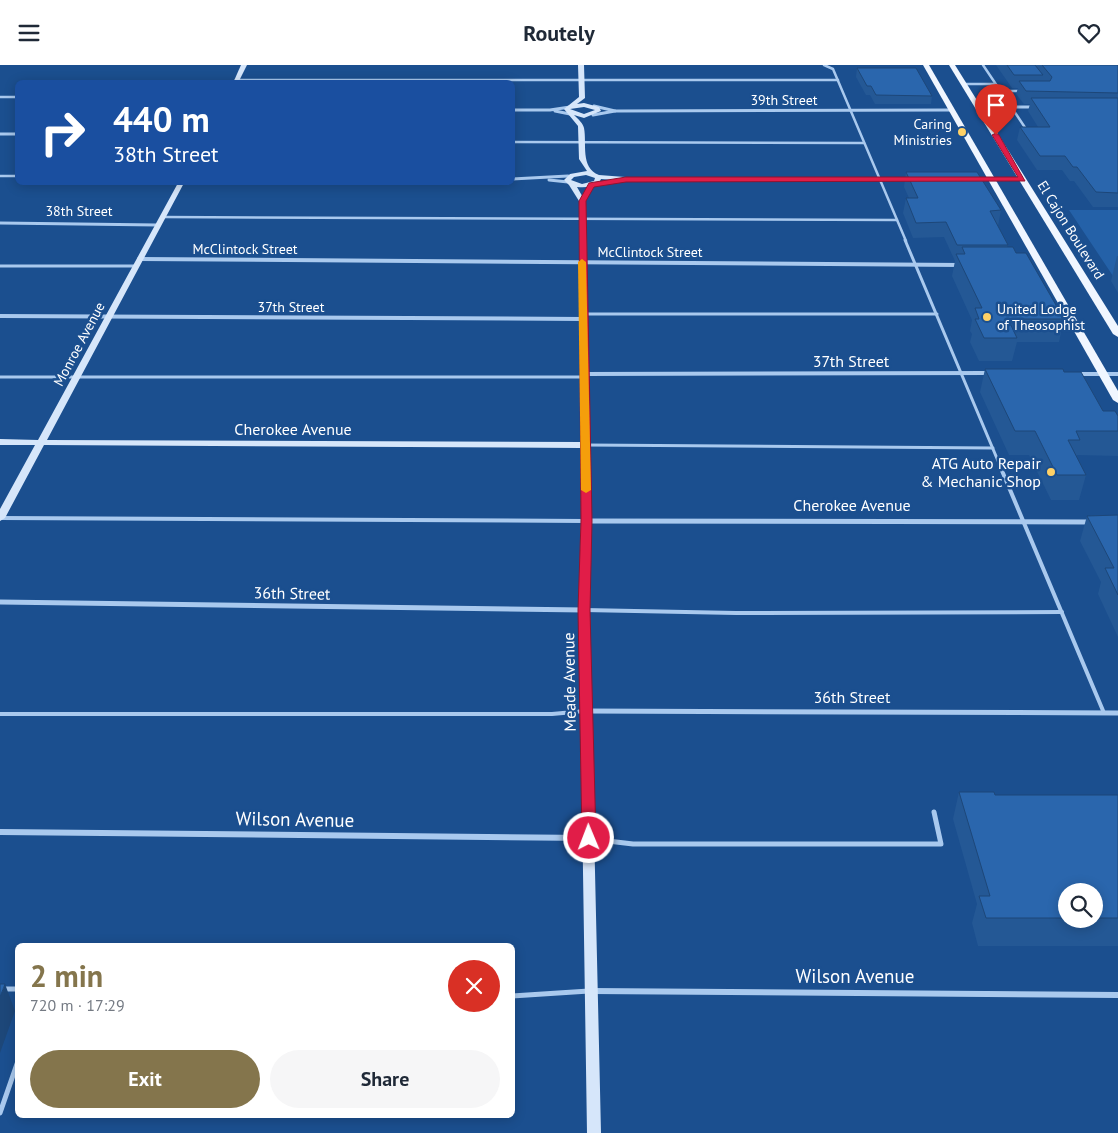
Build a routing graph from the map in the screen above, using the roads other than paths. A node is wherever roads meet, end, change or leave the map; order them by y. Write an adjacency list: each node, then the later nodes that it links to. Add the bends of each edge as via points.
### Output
1 (244, 65): 7 (main road)
2 (581, 65): 9 (main road)
3 (824, 65): 10 (lane, via 833,69)
4 (926, 65): 26 (main road)
5 (952, 65): 11 (main road, El Cajon Boulevard)
6 (983, 65): 12 (lane)
7 (236, 80)
8 (515, 80): 9 (lane)
9 (582, 80): 10 (lane); 17 (main road)
10 (838, 80): 25 (lane)
11 (964, 84): 12 (lane); 20 (main road, El Cajon Boulevard)
12 (995, 84): 13 (lane)
13 (1000, 91): 14 (lane); 21 (lane)
14 (1028, 91)
15 (0, 97): 16 (lane)
16 (15, 97)
17 (582, 98): 18 (main road); 19 (main road)
18 (594, 106): 19 (main road); 27 (street, 39th Street); 29 (main road, via 598,110)
19 (570, 107): 24 (street); 28 (main road, via 566,111)
20 (979, 107): 21 (street); 46 (main road, El Cajon Boulevard)
21 (1011, 107): 22 (street); 31 (lane)
22 (1040, 107)
23 (515, 110): 24 (street)
24 (550, 110): 28 (street)
25 (850, 110): 26 (street, 39th Street); 27 (street, 39th Street); 36 (lane)
26 (952, 110): 45 (main road)
27 (615, 111): 29 (street, 39th Street)
28 (570, 114): 29 (main road); 30 (main road)
29 (593, 115): 30 (main road)
30 (581, 126): 35 (main road)
31 (1028, 131)
32 (0, 134): 33 (street)
33 (15, 134)
34 (515, 142): 35 (lane)
35 (582, 143): 36 (lane); 37 (main road)
36 (864, 143): 42 (lane)
37 (582, 159): 41 (main road); 47 (main road)
38 (0, 176): 39 (lane)
39 (15, 176)
40 (515, 179): 41 (street)
41 (570, 179): 47 (main road); 47 (main road); 49 (main road, Meade Avenue)
42 (879, 179): 43 (main road); 47 (main road); 51 (lane)
43 (928, 179)
44 (957, 179): 45 (main road)
45 (992, 179): 46 (main road); 67 (main road, via 1038,265)
46 (1023, 179): 63 (main road, El Cajon Boulevard)
47 (595, 180): 49 (main road)
48 (180, 185): 52 (main road, Monroe Avenue)
49 (582, 201): 50 (main road, Meade Avenue)
50 (583, 219): 51 (lane); 52 (lane); 54 (main road, Meade Avenue)
51 (897, 220): 56 (lane)
52 (159, 221): 53 (street, 38th Street); 55 (main road, Monroe Avenue)
53 (0, 223)
54 (582, 262): 55 (street, McClintock Street); 56 (street, McClintock Street); 62 (main road, Meade Avenue)
55 (137, 263): 58 (lane); 61 (main road, Monroe Avenue)
56 (916, 265): 57 (street, McClintock Street); 59 (lane)
57 (964, 265)
58 (0, 266)
59 (937, 314): 62 (lane); 64 (lane)
60 (0, 316): 61 (street, 37th Street)
61 (108, 317): 62 (street, 37th Street); 71 (main road, Monroe Avenue)
62 (583, 317): 69 (main road, Meade Avenue)
63 (1118, 333)
64 (961, 373): 65 (street, 37th Street); 69 (street, 37th Street); 76 (lane)
65 (999, 373)
66 (1075, 374): 67 (street)
67 (1104, 374): 68 (street); 72 (main road)
68 (1118, 374)
69 (584, 375): 71 (lane); 75 (main road, Meade Avenue)
70 (0, 377): 71 (lane)
71 (76, 377): 74 (main road, Monroe Avenue)
72 (1118, 399)
73 (0, 442): 74 (main road, Cherokee Avenue)
74 (41, 442): 75 (main road, Cherokee Avenue); 77 (main road, Monroe Avenue)
75 (586, 445): 76 (lane); 78 (main road, Meade Avenue)
76 (993, 448): 79 (lane)
77 (0, 518): 78 (lane)
78 (586, 521): 79 (street, Cherokee Avenue); 82 (main road, Meade Avenue)
79 (1024, 521): 80 (street, Cherokee Avenue); 83 (lane)
80 (1093, 522)
81 (0, 602): 82 (street, 36th Street)
82 (584, 610): 83 (lane); 84 (main road, Meade Avenue)
83 (1062, 612): 85 (lane)
84 (586, 711): 85 (street, 36th Street); 87 (lane, via 552,714); 90 (main road, Meade Avenue)
85 (1104, 713): 86 (street, 36th Street)
86 (1118, 713)
87 (0, 714)
88 (934, 812): 90 (lane, via 942,844 633,844)
89 (0, 832): 90 (street, Wilson Avenue)
90 (589, 838): 93 (main road, Meade Avenue)
91 (0, 989): 92 (lane)
92 (15, 989)
93 (591, 991): 94 (street, Wilson Avenue); 95 (lane); 98 (main road, Meade Avenue)
94 (1118, 995)
95 (515, 996)
96 (15, 1070): 97 (lane)
97 (0, 1113)
98 (594, 1133)

